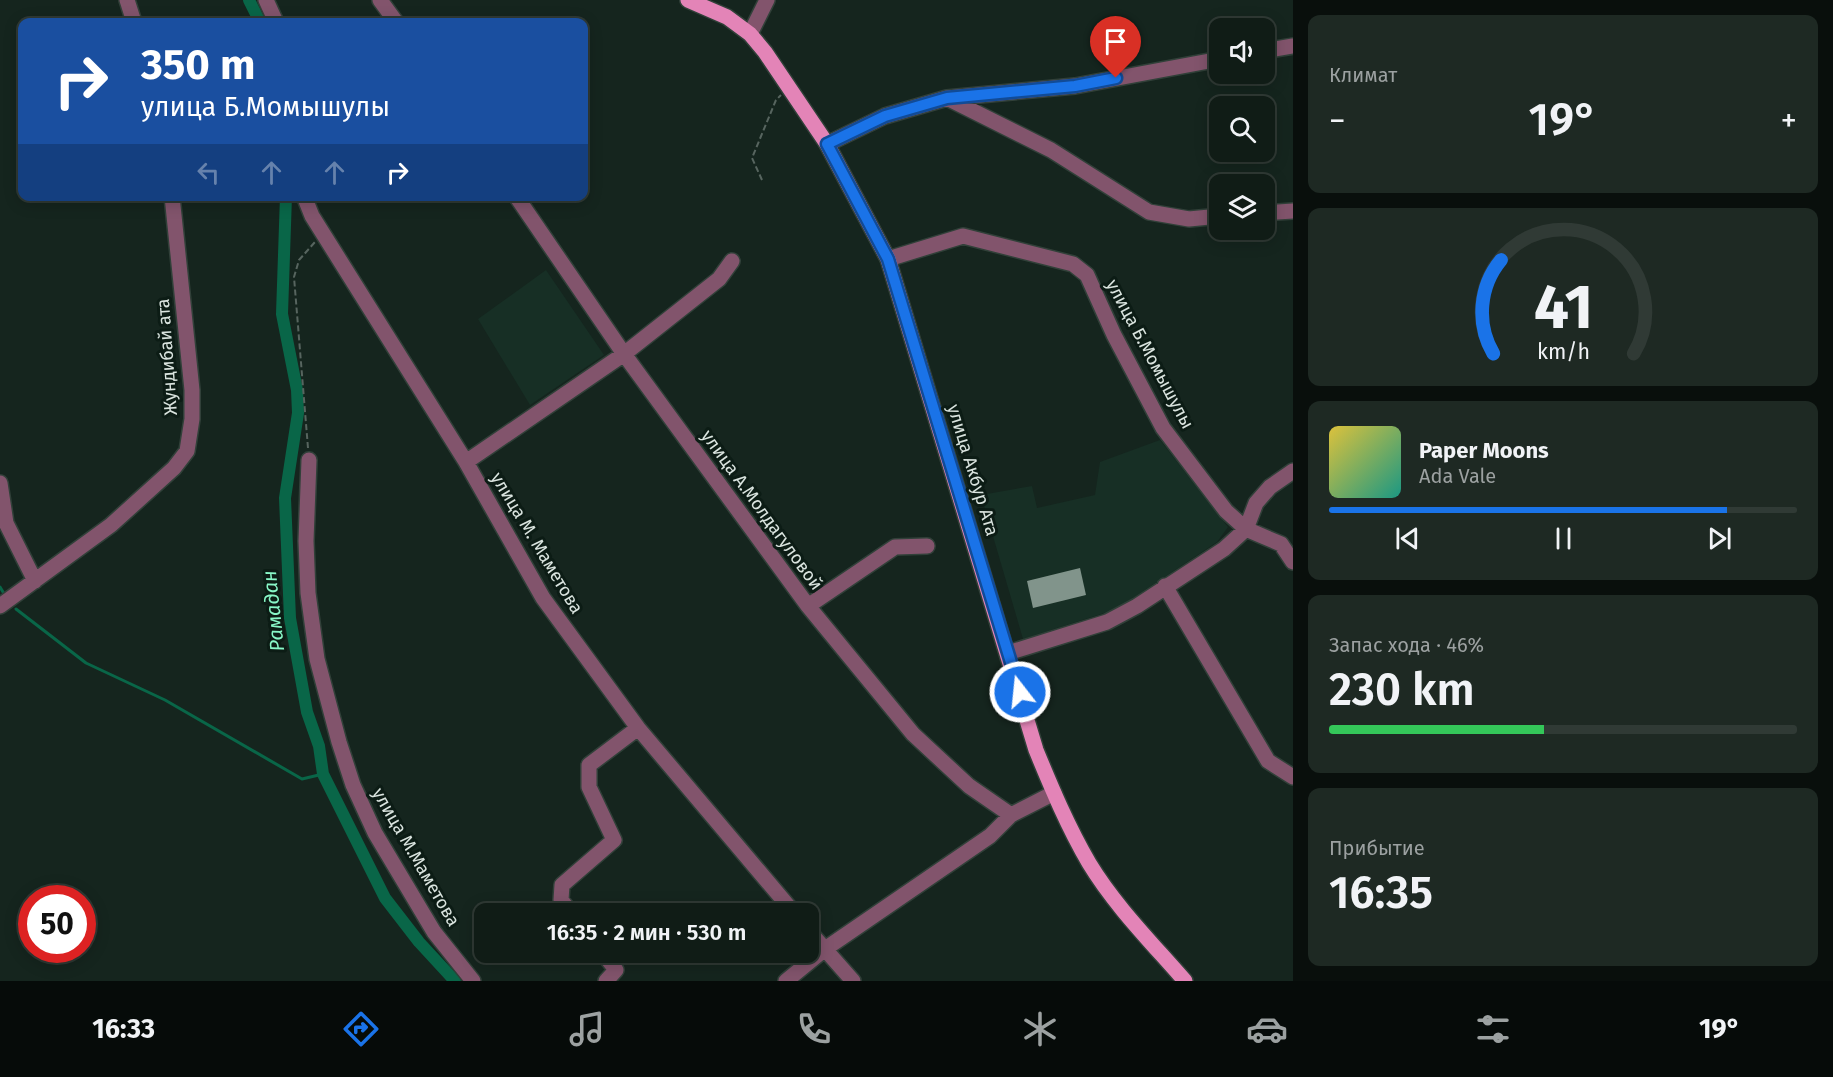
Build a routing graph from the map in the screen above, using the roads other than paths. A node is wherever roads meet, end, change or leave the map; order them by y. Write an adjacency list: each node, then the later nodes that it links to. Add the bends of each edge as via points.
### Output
1 (127, 0): 6 (street)
2 (266, 0): 7 (street)
3 (380, 0): 8 (street)
4 (688, 0): 9 (main road, улица Акбур Ата, via 727,17)
5 (766, 0): 9 (street)
6 (133, 18)
7 (274, 18)
8 (393, 18)
9 (750, 34): 14 (main road, улица Акбур Ата)
10 (1293, 45): 11 (street)
11 (1275, 49)
12 (1209, 61): 13 (street, via 1075,86)
13 (947, 98): 14 (street, via 885,116); 20 (street, via 1051,150 1149,212 1189,219)
14 (827, 144): 21 (main road, улица Акбур Ата)
15 (173, 201): 31 (street, Жундибай ата, via 192,390 187,451 174,468 111,525)
16 (307, 201): 25 (street, улица М. Маметова)
17 (519, 201): 23 (street, улица А.Молдагуловой)
18 (1293, 211): 19 (street)
19 (1275, 212)
20 (1209, 217)
21 (888, 259): 28 (street, улица Б.Момышулы, via 963,236 1073,264 1087,275 1163,428 1226,511); 35 (main road, улица Акбур Ата)
22 (732, 261): 23 (street, via 719,279)
23 (624, 354): 25 (street); 34 (street, улица А.Молдагуловой)
24 (309, 460): 45 (street, улица М.Маметова, via 308,592 317,659 339,742 375,833 434,932)
25 (466, 462): 36 (street, улица М. Маметова, via 543,598)
26 (1293, 471): 28 (street, via 1256,503)
27 (0, 483): 31 (street, via 6,523)
28 (1246, 529): 30 (street, улица Б.Момышулы, via 1281,544); 32 (street, via 1224,549)
29 (927, 546): 34 (street, via 895,547)
30 (1293, 562)
31 (35, 581): 33 (street, Жундибай ата)
32 (1165, 586): 35 (street, via 1107,622); 37 (street, via 1268,760)
33 (0, 606)
34 (808, 606): 39 (street, улица А.Молдагуловой, via 913,734 969,786)
35 (1008, 653): 38 (main road, улица Акбур Ата, via 1036,750)
36 (638, 728): 40 (street, via 589,765 589,787 614,840 562,885); 41 (street, улица М. Маметова)
37 (1290, 774)
38 (1054, 794): 39 (street); 49 (main road, улица Акбур Ата, via 1090,865 1121,908)
39 (1011, 815): 43 (street, via 990,836)
40 (563, 903)
41 (786, 903)
42 (819, 942): 43 (street)
43 (825, 949): 47 (street); 48 (street)
44 (611, 963): 46 (street, via 616,970)
45 (473, 981)
46 (606, 981)
47 (786, 981)
48 (853, 981)
49 (1185, 981)

